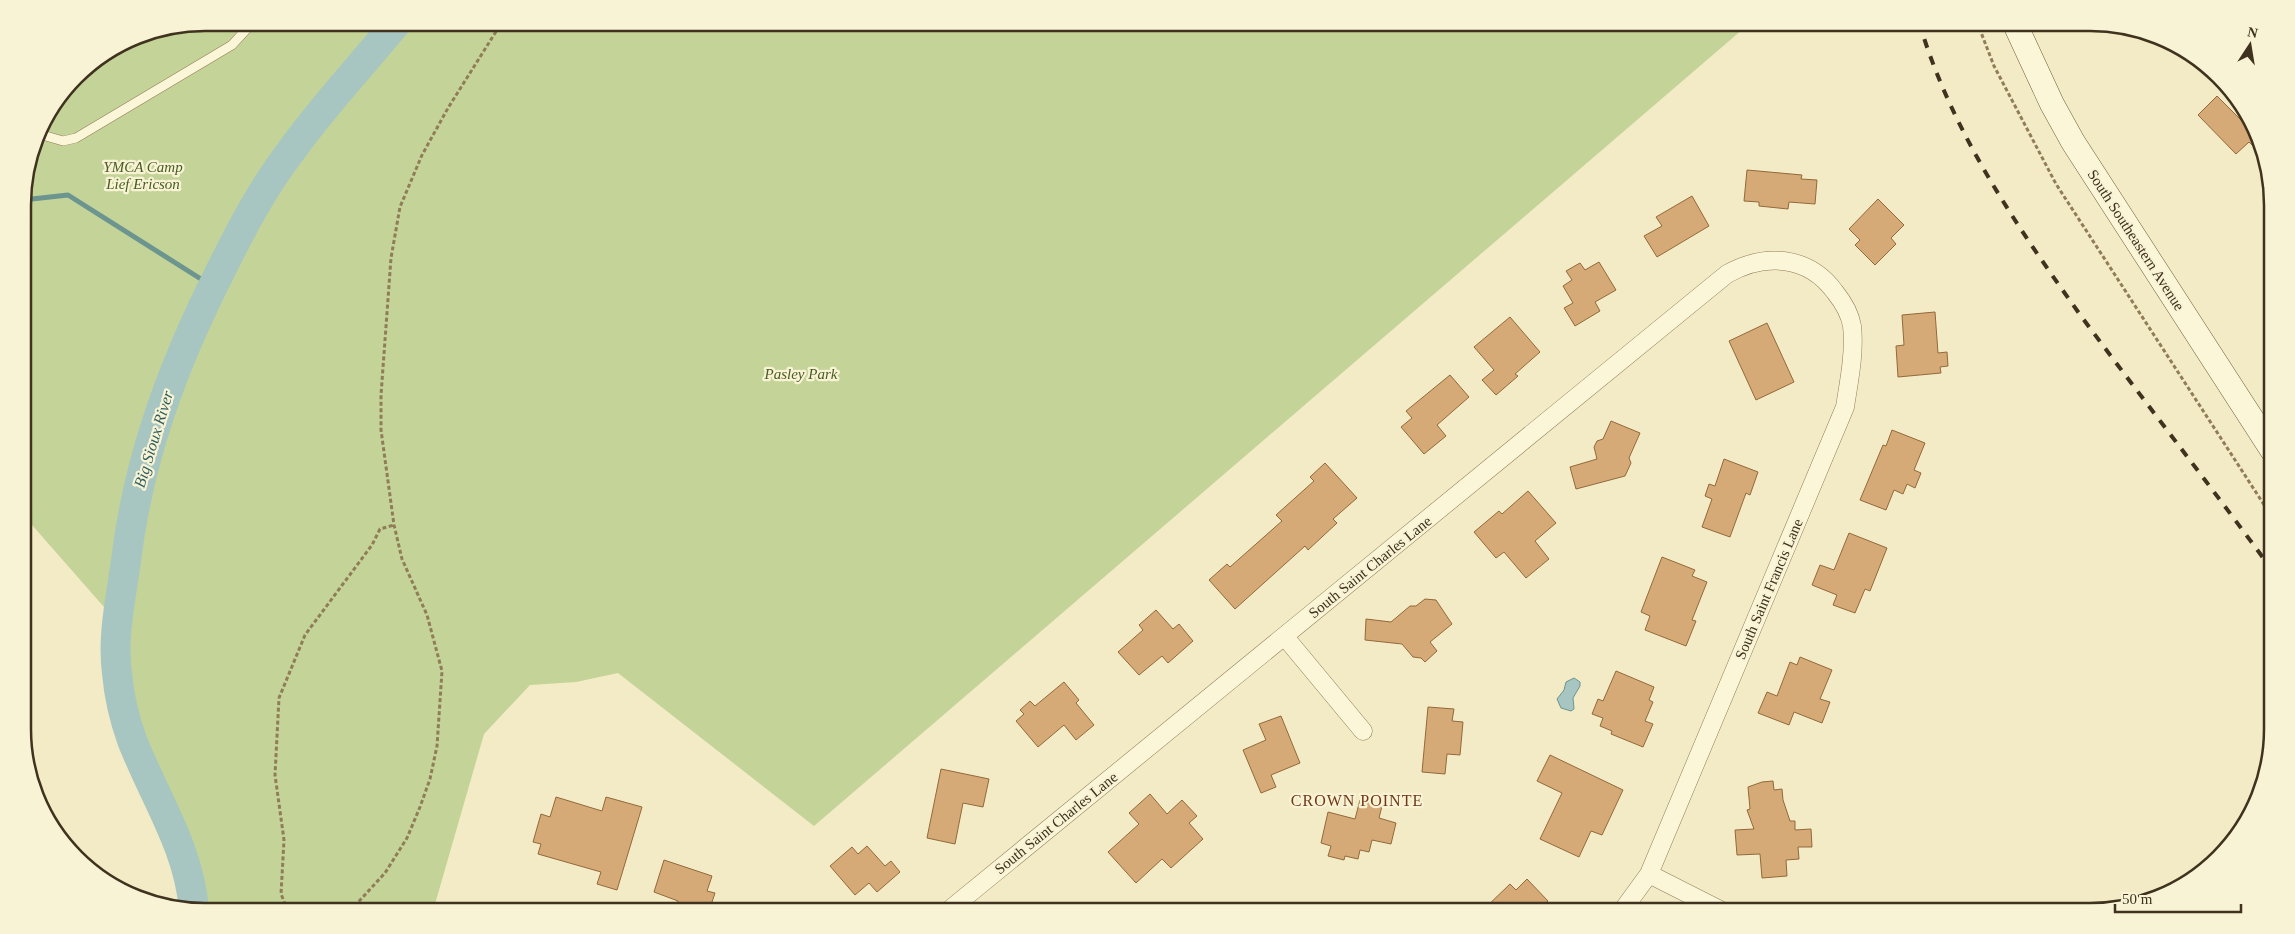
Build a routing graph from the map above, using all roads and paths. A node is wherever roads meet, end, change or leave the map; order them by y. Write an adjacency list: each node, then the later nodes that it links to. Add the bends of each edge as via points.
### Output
1 (1980, 31): 8 (path, via 1994,66 2056,184)
2 (2018, 31): 7 (main road, South Southeastern Avenue, via 2073,142)
3 (244, 32): 5 (lane, via 232,45 76,138 63,141)
4 (496, 32): 9 (path, via 426,147 400,207 390,258 381,394 381,430)
5 (46, 136)
6 (1807, 266): 10 (street, South Saint Charles Lane, via 1787,261 1766,261 1743,265 1726,274); 12 (street, South Saint Francis Lane, via 1832,287 1844,304 1852,326 1845,407)
7 (2264, 438)
8 (2264, 505)
9 (394, 525): 15 (path, via 380,529 372,545 305,635 279,698 275,775 284,840 281,894); 16 (path, via 402,559 428,615 442,671 437,746 430,779 407,838 385,873)
10 (1285, 637): 11 (street); 17 (street, South Saint Charles Lane)
11 (1363, 731)
12 (1649, 874): 13 (street, South Saint Francis Lane); 14 (street)
13 (1628, 902)
14 (1705, 902)
15 (284, 903)
16 (358, 903)
17 (958, 903)

